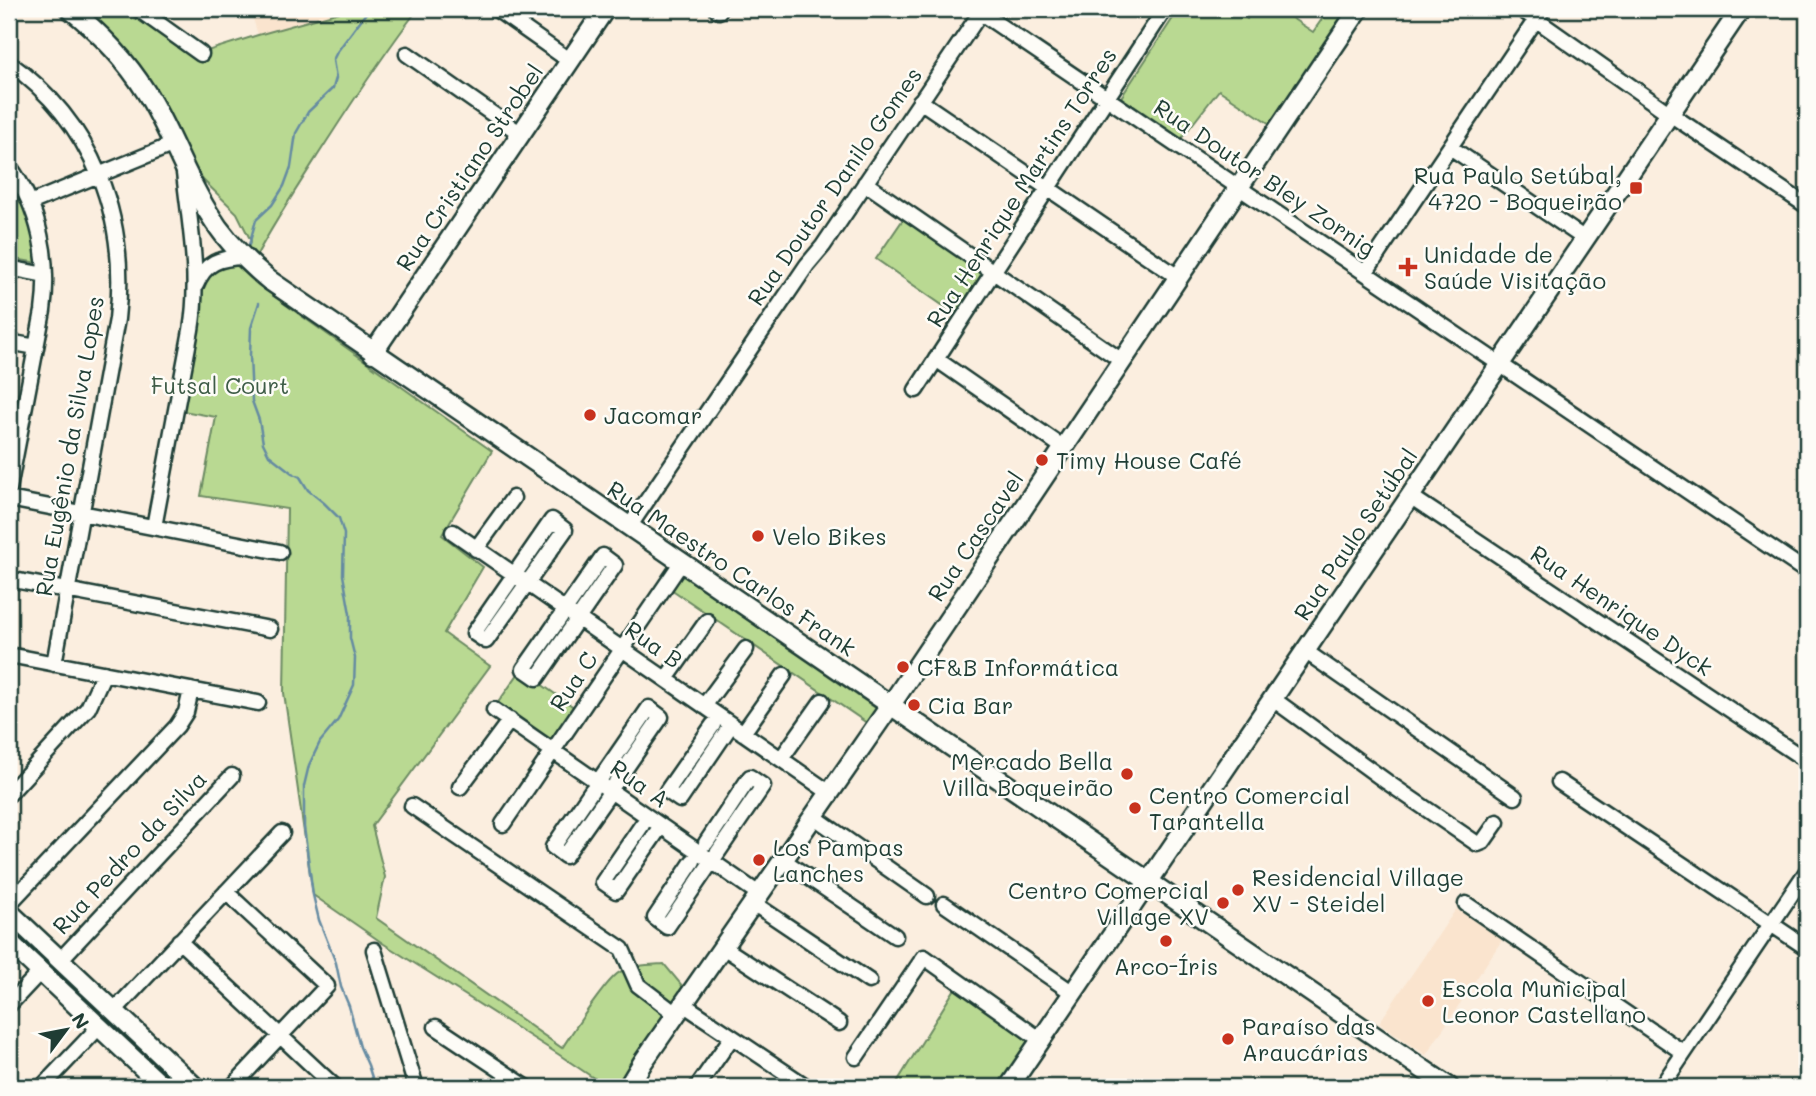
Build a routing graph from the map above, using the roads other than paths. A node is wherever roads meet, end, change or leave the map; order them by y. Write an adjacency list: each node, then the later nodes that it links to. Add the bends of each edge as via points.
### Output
1 (70, 9): 19 (main road, Rua Maestro Carlos Frank, via 134,74)
2 (138, 9): 11 (street)
3 (496, 9): 13 (street)
4 (605, 9): 13 (main road, Rua Cristiano Strobel)
5 (1165, 9): 15 (street, Rua Henrique Martins Torres)
6 (1359, 9): 25 (main road, Rua Cascavel)
7 (1521, 9): 10 (street)
8 (1741, 9): 17 (main road, Rua Paulo Setúbal)
9 (979, 10): 15 (street, Rua Doutor Bley Zornig); 16 (street, Rua Doutor Danilo Gomes)
10 (1540, 14): 17 (street); 20 (street)
11 (201, 54)
12 (407, 54): 18 (street)
13 (570, 61): 18 (main road, Rua Cristiano Strobel)
14 (9, 63): 23 (street, Rua Eugênio da Silva Lopes, via 69,121)
15 (1107, 98): 25 (street, Rua Doutor Bley Zornig); 26 (street, Rua Henrique Martins Torres)
16 (920, 102): 24 (street, Rua Doutor Danilo Gomes); 26 (street)
17 (1670, 114): 28 (street); 29 (main road, Rua Paulo Setúbal)
18 (521, 134): 39 (main road, Rua Cristiano Strobel)
19 (174, 144): 21 (main road, Rua Maestro Carlos Frank); 23 (street)
20 (1450, 147): 29 (street); 33 (street)
21 (183, 164): 30 (main road, Rua Maestro Carlos Frank, via 207,211); 36 (street)
22 (9, 166): 27 (street)
23 (100, 175): 27 (street); 50 (street, Rua Eugênio da Silva Lopes, via 118,242 120,282)
24 (865, 183): 32 (street); 52 (street, Rua Doutor Danilo Gomes, via 722,390 726,401)
25 (1239, 187): 33 (street, Rua Doutor Bley Zornig); 35 (main road, Rua Cascavel)
26 (1048, 188): 32 (street, Rua Henrique Martins Torres); 35 (street)
27 (30, 203): 34 (street)
28 (1807, 206)
29 (1585, 239): 42 (main road, Rua Paulo Setúbal)
30 (243, 257): 36 (street, via 212,264); 39 (main road, Rua Maestro Carlos Frank)
31 (9, 268): 34 (street)
32 (993, 271): 40 (street, Rua Henrique Martins Torres); 41 (street)
33 (1365, 273): 42 (street, Rua Doutor Bley Zornig)
34 (45, 275): 38 (street)
35 (1178, 278): 41 (main road, Rua Cascavel)
36 (195, 286): 51 (street)
37 (9, 342): 38 (street)
38 (36, 347): 44 (street)
39 (373, 353): 52 (main road, Rua Maestro Carlos Frank)
40 (936, 359): 43 (street, Rua Henrique Martins Torres); 45 (street)
41 (1122, 361): 45 (main road, Rua Cascavel)
42 (1500, 364): 47 (main road, Rua Paulo Setúbal); 57 (street, Rua Doutor Bley Zornig)
43 (916, 390)
44 (15, 420): 46 (street)
45 (1064, 448): 79 (main road, Rua Cascavel)
46 (9, 489)
47 (1410, 496): 68 (main road, Rua Paulo Setúbal); 88 (street, Rua Henrique Dyck)
48 (513, 498): 54 (street)
49 (9, 499): 50 (street)
50 (82, 513): 51 (street); 59 (street, Rua Eugênio da Silva Lopes)
51 (154, 527): 55 (street)
52 (633, 530): 56 (main road, Rua Maestro Carlos Frank)
53 (453, 532): 54 (street, Rua B)
54 (476, 549): 62 (street, Rua B)
55 (280, 552)
56 (681, 563): 66 (street, Rua C); 79 (main road, Rua Maestro Carlos Frank)
57 (1807, 572)
58 (9, 579): 59 (street)
59 (68, 590): 65 (street); 70 (street, Rua Eugênio da Silva Lopes)
60 (595, 594): 61 (street); 61 (street, via 615,565 603,556); 63 (street)
61 (575, 596): 62 (street)
62 (565, 610): 63 (street, Rua B); 63 (street, via 524,669 537,678)
63 (578, 619): 66 (street, Rua B)
64 (707, 621): 73 (street)
65 (270, 629)
66 (622, 649): 73 (street, Rua B); 86 (street, Rua C)
67 (746, 649): 78 (street)
68 (1305, 651): 75 (main road, Rua Paulo Setúbal); 97 (street)
69 (9, 655): 70 (street)
70 (54, 664): 71 (street)
71 (104, 673): 74 (street); 96 (street, via 88,708)
72 (784, 675): 83 (street)
73 (666, 680): 78 (street, Rua B)
74 (191, 690): 77 (street); 118 (street, via 177,726)
75 (1273, 699): 102 (street, via 1476,843 1483,842); 114 (main road, Rua Paulo Setúbal)
76 (822, 701): 87 (street)
77 (258, 702)
78 (704, 706): 83 (street, Rua B)
79 (890, 706): 95 (main road, Rua Cascavel); 114 (main road, Rua Maestro Carlos Frank)
80 (494, 710): 81 (street, Rua A)
81 (510, 720): 86 (street, Rua A); 94 (street)
82 (713, 725): 85 (street)
83 (737, 729): 84 (street); 87 (street, Rua B)
84 (720, 740): 85 (street); 85 (street, via 680,800 667,791)
85 (701, 743)
86 (553, 750): 91 (street, Rua A); 103 (street, Rua C)
87 (781, 759): 95 (street, Rua B)
88 (1807, 761)
89 (628, 765): 91 (street); 91 (street, via 661,717 649,708); 93 (street)
90 (232, 776): 129 (street, Rua Pedro da Silva)
91 (598, 781): 93 (street, Rua A); 100 (street)
92 (1559, 782): 122 (street)
93 (614, 786): 98 (street); 105 (street, Rua A)
94 (460, 787)
95 (830, 793): 101 (main road, Rua Cascavel)
96 (9, 794)
97 (1515, 797)
98 (602, 804): 100 (street); 100 (street, via 565,856 552,847)
99 (412, 806): 134 (street, via 622,949 638,985)
100 (580, 807)
101 (813, 816): 111 (main road, Rua Cascavel); 116 (street)
102 (1497, 822)
103 (503, 824)
104 (642, 825): 108 (street)
105 (661, 826): 109 (street); 112 (street, Rua A)
106 (714, 830): 110 (street); 112 (street); 112 (street, via 750,777 763,786)
107 (282, 833): 115 (street)
108 (630, 842): 109 (street); 109 (street, via 603,882 616,891)
109 (650, 842)
110 (706, 843)
111 (783, 860): 117 (main road, Rua Cascavel); 123 (street)
112 (712, 861): 112 (street, via 667,927 655,918 689,867); 117 (street, Rua A)
113 (1807, 871): 122 (street)
114 (1148, 882): 132 (main road, Rua Paulo Setúbal); 155 (main road, Rua Maestro Carlos Frank)
115 (226, 892): 124 (street); 139 (street, via 327,986)
116 (927, 896)
117 (756, 899): 126 (main road, Rua Cascavel); 131 (street, Rua A)
118 (9, 904)
119 (944, 904): 132 (street)
120 (1466, 904): 142 (street)
121 (9, 912): 129 (main road)
122 (1771, 924): 127 (street); 142 (street)
123 (895, 936)
124 (180, 941): 135 (street); 139 (street)
125 (9, 942): 130 (main road)
126 (723, 947): 134 (main road, Rua Cascavel); 136 (street)
127 (1807, 948)
128 (374, 950): 149 (street)
129 (60, 960): 135 (main road)
130 (40, 972): 133 (street); 137 (main road)
131 (869, 981)
132 (1073, 993): 141 (main road, Rua Paulo Setúbal)
133 (9, 1005)
134 (679, 1009): 140 (street); 151 (main road, Rua Cascavel)
135 (114, 1011): 146 (main road)
136 (839, 1023)
137 (99, 1027): 144 (street); 145 (main road)
138 (436, 1027): 150 (street)
139 (280, 1036): 147 (street); 148 (street)
140 (732, 1037): 152 (street); 153 (street)
141 (1041, 1040): 143 (street, via 924,957); 154 (main road, Rua Paulo Setúbal)
142 (1684, 1054): 156 (street)
143 (856, 1057)
144 (42, 1087)
145 (163, 1087)
146 (195, 1087)
147 (232, 1087)
148 (335, 1087)
149 (416, 1087)
150 (526, 1087)
151 (628, 1087)
152 (697, 1087)
153 (807, 1087)
154 (1009, 1087)
155 (1449, 1087)
156 (1661, 1087)

